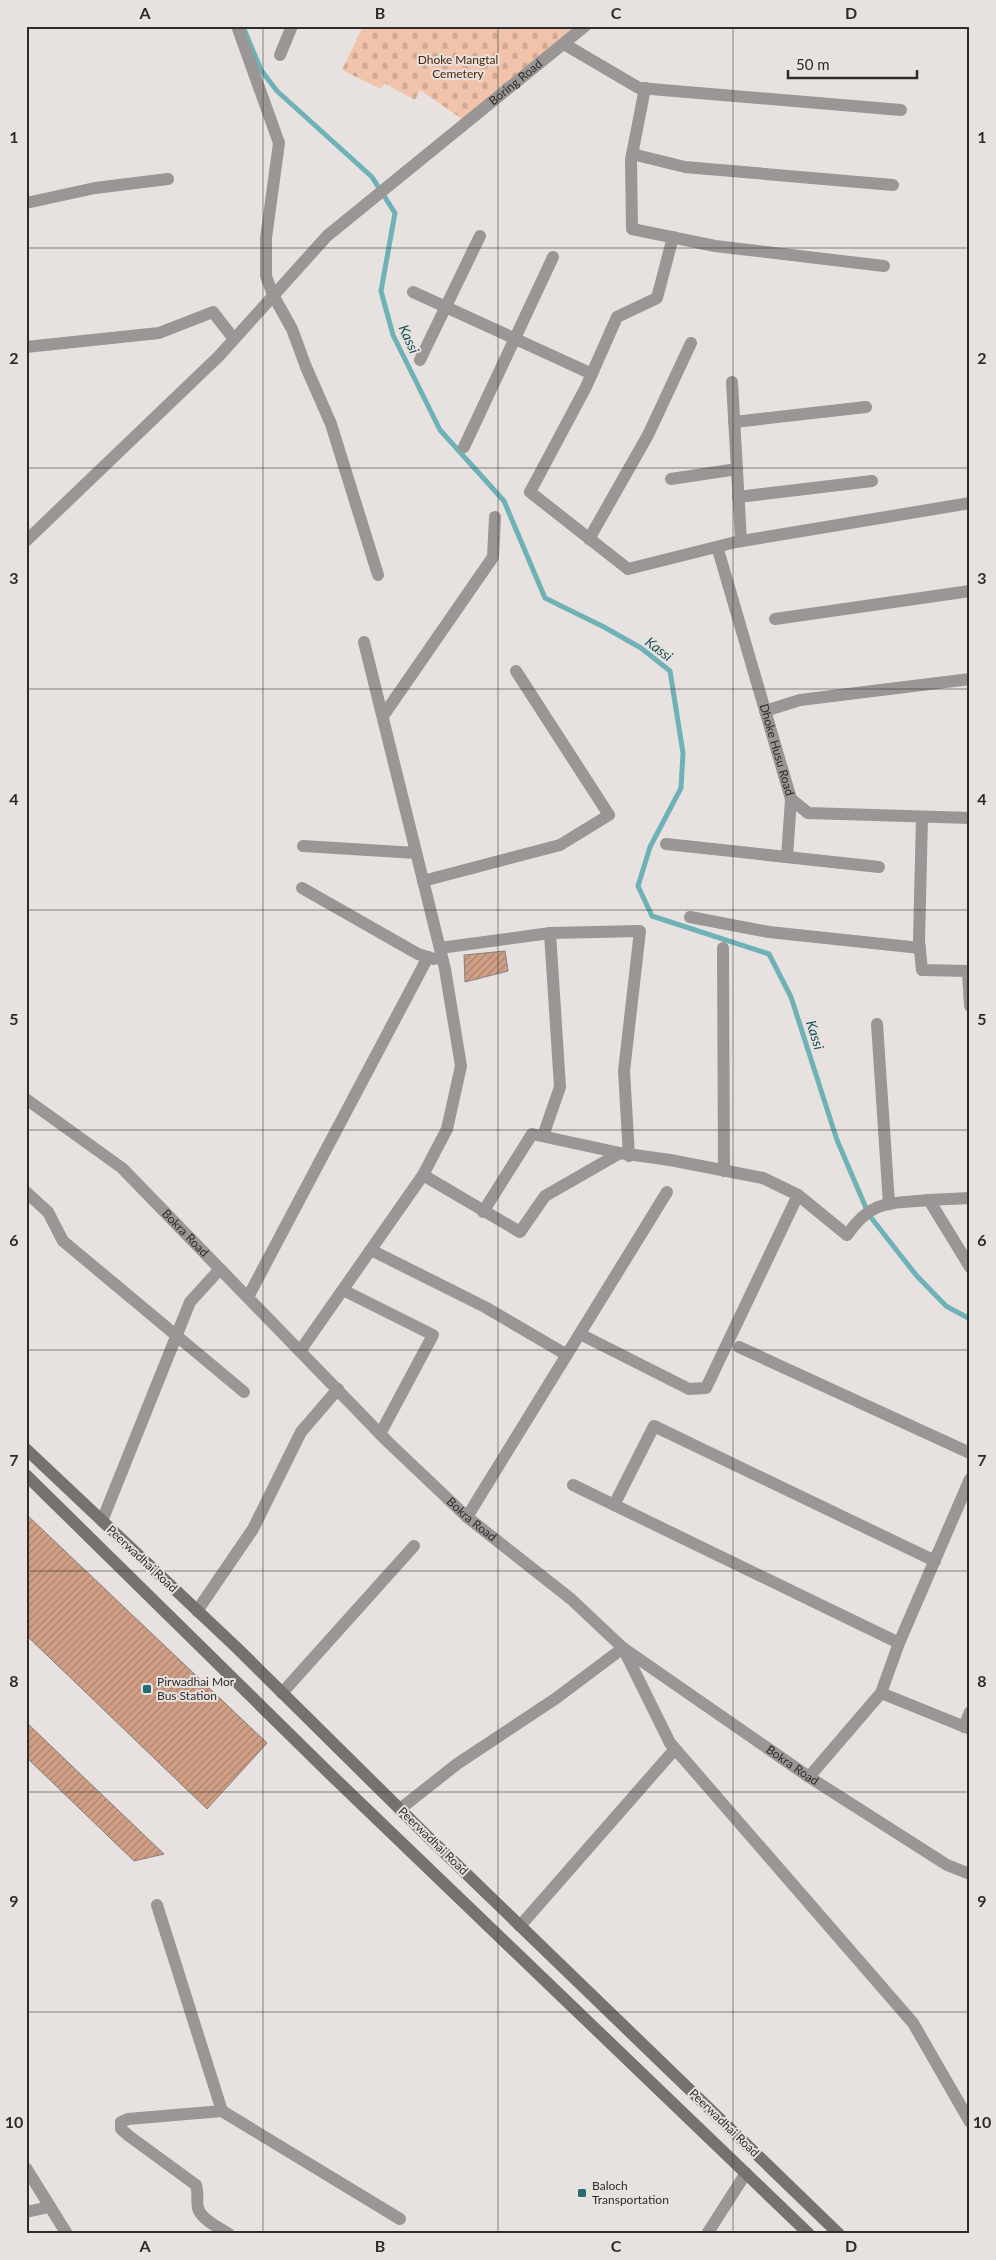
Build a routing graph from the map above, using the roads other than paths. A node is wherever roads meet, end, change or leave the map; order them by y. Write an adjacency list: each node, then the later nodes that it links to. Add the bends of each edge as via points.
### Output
1 (236, 26): 17 (street, via 279,144 266,238 266,276)
2 (292, 26): 5 (street)
3 (585, 26): 4 (street, Boring Road)
4 (564, 44): 6 (street, via 639,88); 17 (street, Boring Road, via 327,236)
5 (280, 55)
6 (645, 88): 7 (street); 8 (street)
7 (901, 110)
8 (632, 154): 10 (street, via 685,167); 13 (street, via 632,229)
9 (168, 179): 11 (street, via 95,188)
10 (893, 185)
11 (26, 203)
12 (480, 236): 18 (street)
13 (673, 237): 15 (street, via 715,246); 24 (street, via 657,298 617,317)
14 (553, 257): 19 (street)
15 (884, 266)
16 (413, 292): 18 (street)
17 (273, 296): 20 (street, Boring Road); 39 (street, via 292,329 331,424)
18 (445, 307): 19 (street); 23 (street)
19 (515, 338): 24 (street); 28 (street)
20 (234, 339): 22 (street, via 213,312 160,333); 35 (street, Boring Road)
21 (692, 343): 36 (street, via 648,435)
22 (26, 347)
23 (420, 360)
24 (592, 374): 36 (street, via 530,492)
25 (732, 382): 27 (street)
26 (866, 407): 27 (street)
27 (734, 422): 29 (street)
28 (464, 447)
29 (737, 469): 30 (street); 32 (street)
30 (671, 479)
31 (872, 480): 32 (street)
32 (738, 498): 37 (street)
33 (970, 503): 37 (street)
34 (495, 517): 46 (street, via 493,557)
35 (27, 538)
36 (589, 539): 37 (street, via 628,569)
37 (741, 541)
38 (719, 553): 45 (street, Dhoke Husu Road)
39 (378, 575)
40 (970, 591): 41 (street)
41 (775, 619)
42 (364, 642): 46 (street)
43 (516, 671): 55 (street, via 609,815 560,845)
44 (970, 679): 45 (street, via 800,700)
45 (765, 711): 47 (street, Dhoke Husu Road)
46 (383, 716): 52 (street)
47 (791, 799): 48 (street, Dhoke Husu Road, via 808,813); 53 (street)
48 (922, 817): 49 (street, Dhoke Husu Road); 61 (street)
49 (970, 818)
50 (666, 844): 53 (street)
51 (303, 846): 52 (street)
52 (416, 853): 55 (street)
53 (787, 857): 54 (street)
54 (879, 867)
55 (423, 881): 59 (street)
56 (302, 888): 62 (street)
57 (690, 917): 61 (street, via 769,932)
58 (550, 933): 59 (street); 67 (street, via 560,1087); 68 (street, via 640,931 624,1070)
59 (440, 948): 63 (street)
60 (724, 948): 69 (street)
61 (920, 948): 64 (street, via 922,970 968,971)
62 (428, 957): 63 (street); 82 (street)
63 (444, 962): 70 (street, via 461,1066 447,1129)
64 (970, 1006)
65 (877, 1024): 76 (street)
66 (26, 1099): 80 (street, Bokra Road, via 122,1168)
67 (543, 1136): 68 (street); 77 (street, via 532,1134)
68 (624, 1154): 69 (street); 77 (street, via 545,1196 520,1232)
69 (724, 1171): 73 (street, via 763,1178)
70 (423, 1175): 77 (street); 78 (street)
71 (26, 1192): 84 (street, via 48,1212 63,1241)
72 (667, 1192): 83 (street)
73 (798, 1195): 76 (street, via 847,1235 860,1217); 83 (street, via 706,1388 689,1389)
74 (970, 1198): 75 (street)
75 (928, 1200): 76 (street); 79 (street)
76 (889, 1204)
77 (483, 1212)
78 (371, 1250): 81 (street); 87 (street, via 485,1307)
79 (970, 1267)
80 (220, 1269): 82 (street, Bokra Road); 84 (street, via 190,1302)
81 (343, 1290): 86 (street); 90 (street, via 433,1336)
82 (248, 1297): 86 (street, Bokra Road)
83 (580, 1334): 87 (street)
84 (176, 1336): 89 (street); 98 (street)
85 (739, 1347): 92 (street)
86 (300, 1351): 88 (street, Bokra Road)
87 (567, 1355): 97 (street)
88 (338, 1389): 90 (street, Bokra Road); 101 (street, via 301,1432 253,1529)
89 (244, 1392)
90 (380, 1434): 97 (street, Bokra Road)
91 (26, 1449): 98 (main road, Peerwadhai Road)
92 (970, 1453)
93 (26, 1475): 117 (main road, via 328,1772)
94 (970, 1479): 100 (street)
95 (573, 1485): 96 (street)
96 (614, 1505): 100 (street, via 654,1426); 102 (street)
97 (467, 1517): 103 (street, Bokra Road, via 571,1599)
98 (102, 1521): 101 (main road, Peerwadhai Road)
99 (414, 1546): 104 (street)
100 (934, 1561): 102 (street)
101 (197, 1611): 104 (main road, Peerwadhai Road)
102 (899, 1643): 105 (street)
103 (623, 1648): 108 (street); 109 (street, Bokra Road); 110 (street, via 555,1699 457,1764)
104 (282, 1693): 110 (main road, Peerwadhai Road)
105 (881, 1693): 107 (street); 109 (street)
106 (970, 1712): 107 (street)
107 (967, 1728)
108 (675, 1749): 113 (street); 115 (street, via 913,2023)
109 (809, 1777): 111 (street, Bokra Road, via 947,1865)
110 (400, 1809): 113 (main road, Peerwadhai Road)
111 (970, 1874)
112 (157, 1905): 114 (street)
113 (520, 1926): 125 (main road, Peerwadhai Road)
114 (222, 2111): 120 (street); 122 (street, via 128,2119 121,2122 121,2129 196,2185 200,2213)
115 (970, 2122)
116 (26, 2168): 118 (street)
117 (746, 2173): 123 (street); 124 (main road)
118 (50, 2207): 119 (street); 121 (street)
119 (26, 2212)
120 (400, 2218)
121 (66, 2234)
122 (229, 2234)
123 (707, 2234)
124 (809, 2234)
125 (839, 2234)

